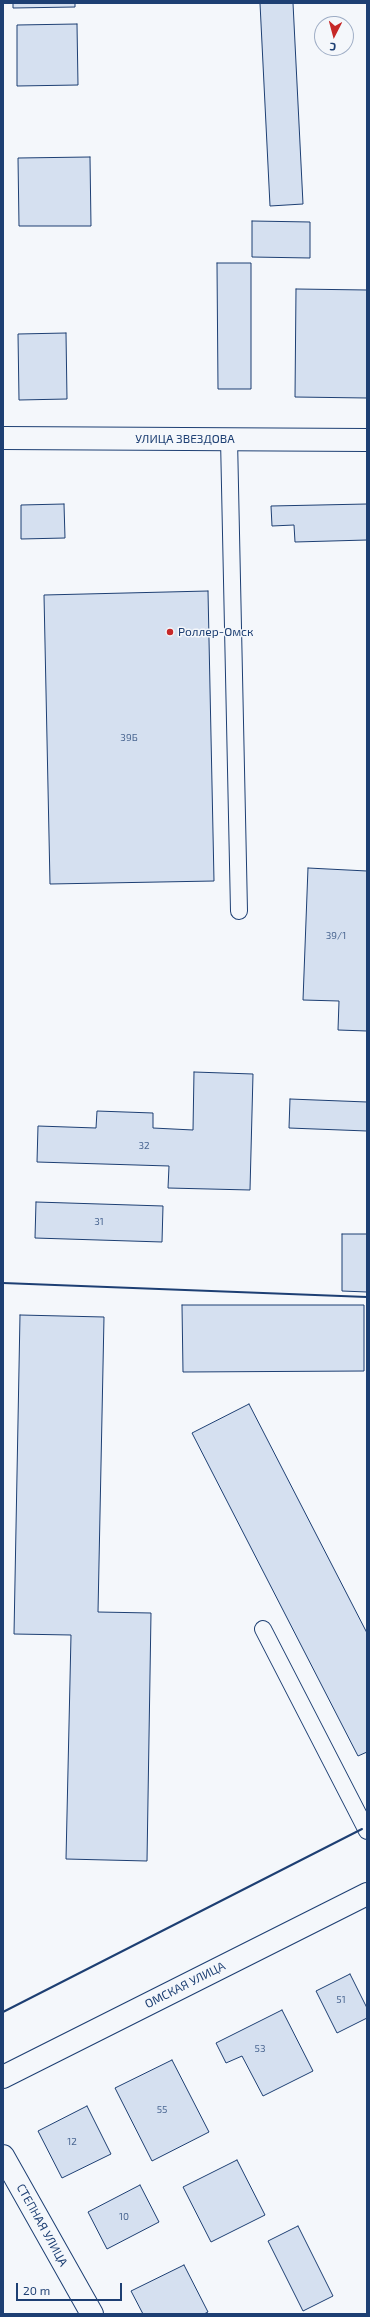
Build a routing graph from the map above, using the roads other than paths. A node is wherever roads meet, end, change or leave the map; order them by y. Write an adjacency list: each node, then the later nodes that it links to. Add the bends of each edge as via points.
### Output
1 (3, 438): 2 (street, УЛИЦА ЗВЕЗДОВА)
2 (229, 439): 3 (street, УЛИЦА ЗВЕЗДОВА); 4 (lane)
3 (367, 440)
4 (238, 910)
5 (264, 1629): 6 (lane)
6 (367, 1831)
7 (367, 1894): 8 (street, ОМСКАЯ УЛИЦА)
8 (3, 2077)
9 (3, 2156): 10 (street, СТЕПНАЯ УЛИЦА)
10 (92, 2314)

